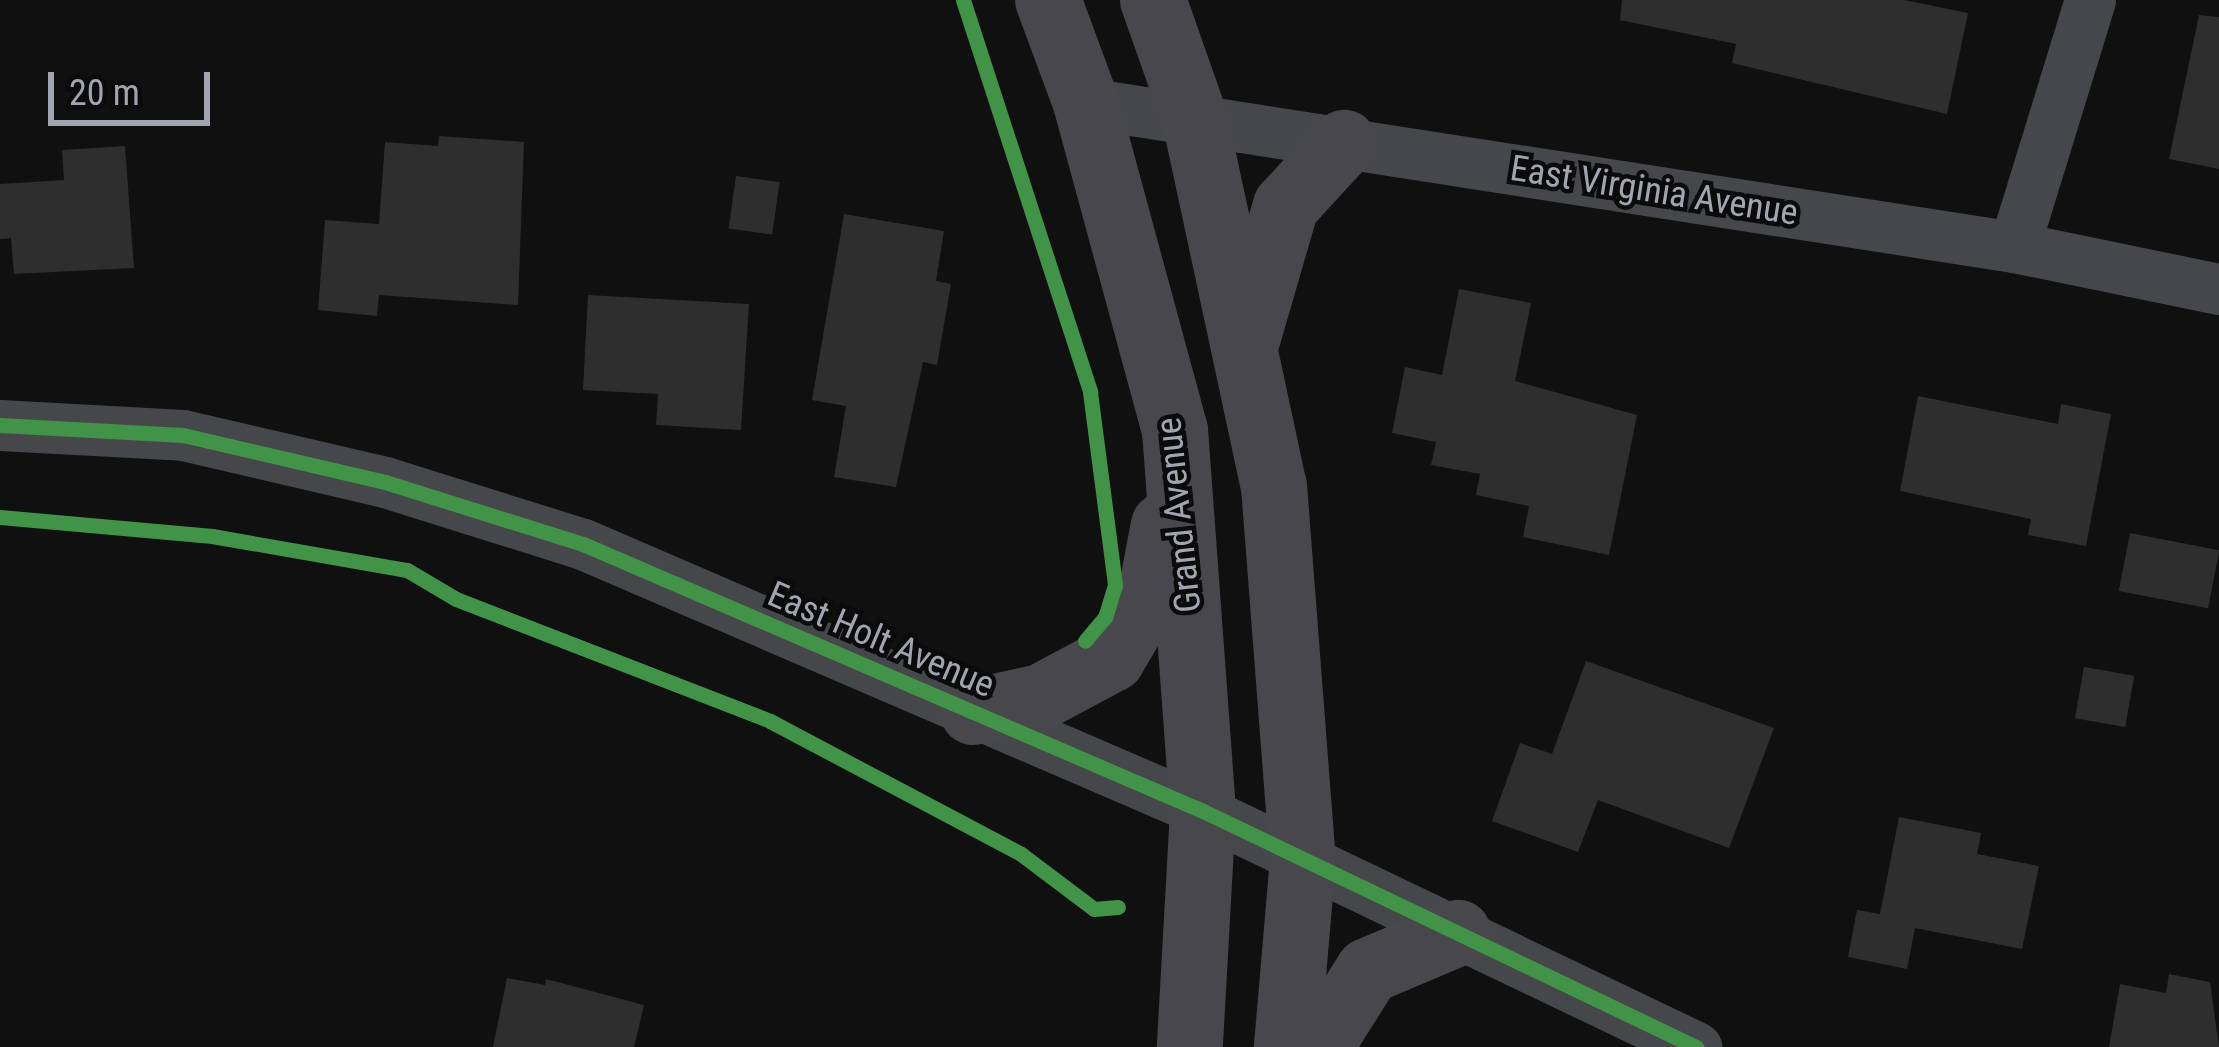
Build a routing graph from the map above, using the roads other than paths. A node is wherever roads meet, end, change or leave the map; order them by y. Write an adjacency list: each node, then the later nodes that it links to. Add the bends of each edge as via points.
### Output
1 (1048, 0): 4 (main road, Grand Avenue)
2 (1153, 0): 5 (main road)
3 (2090, 0): 7 (street)
4 (1087, 103): 5 (street, East Virginia Avenue); 11 (main road, Grand Avenue)
5 (1195, 119): 6 (street, East Virginia Avenue); 9 (main road)
6 (1345, 143): 7 (street, East Virginia Avenue); 9 (main road, via 1286,206)
7 (2014, 248): 8 (street, East Virginia Avenue)
8 (2219, 290)
9 (1244, 350): 14 (main road, via 1274,486)
10 (0, 425): 12 (street, East Holt Avenue, via 183,435 385,482 584,544)
11 (1177, 456): 12 (main road, via 1151,593 1112,659 1041,697); 13 (main road, Grand Avenue)
12 (973, 712): 13 (street, East Holt Avenue)
13 (1203, 811): 14 (street, East Holt Avenue); 16 (main road, Grand Avenue)
14 (1303, 859): 15 (street, East Holt Avenue); 17 (main road)
15 (1458, 933): 18 (main road, via 1368,971); 19 (street, East Holt Avenue)
16 (1190, 1047)
17 (1287, 1047)
18 (1320, 1047)
19 (1696, 1047)

